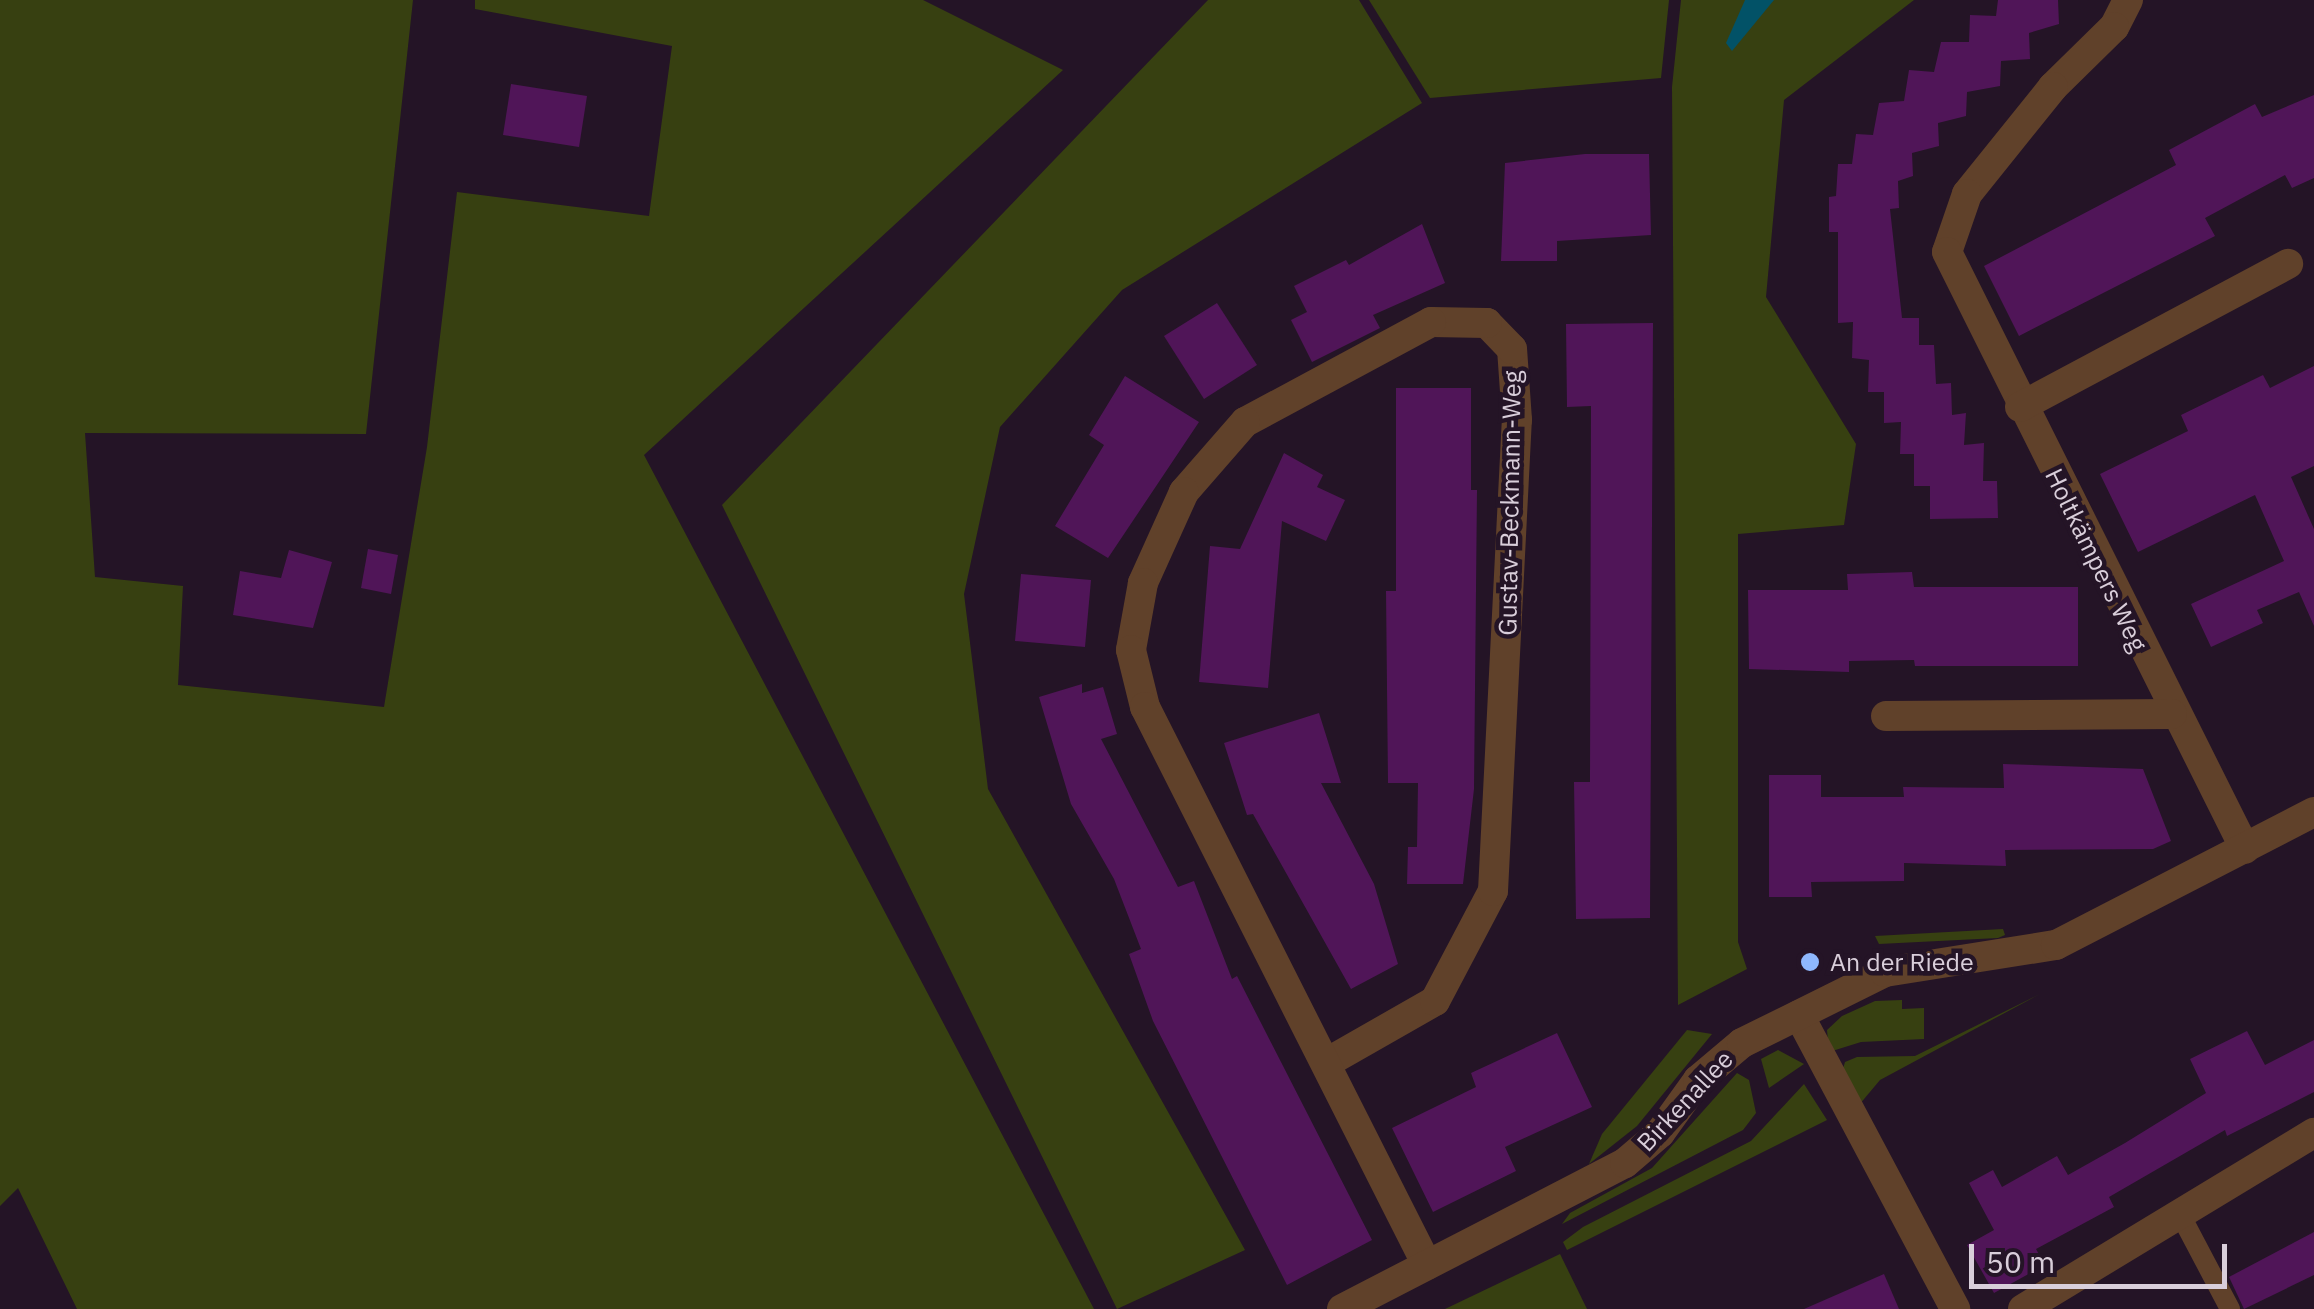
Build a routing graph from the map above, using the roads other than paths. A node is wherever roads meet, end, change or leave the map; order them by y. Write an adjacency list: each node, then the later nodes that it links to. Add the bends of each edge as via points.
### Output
1 (2128, 0): 3 (street, Holtkämpers Weg, via 2114,27 2053,88 1967,194 1948,252)
2 (2288, 264): 3 (street)
3 (2020, 407): 4 (street, Holtkämpers Weg)
4 (2172, 714): 5 (street); 7 (street, Holtkämpers Weg)
5 (1886, 716)
6 (2314, 812): 7 (street, Birkenallee)
7 (2245, 849): 8 (street, Birkenallee, via 2056,945 1884,972)
8 (1799, 1015): 12 (street, Birkenallee, via 1727,1055 1625,1163); 14 (street)
9 (1328, 1062): 9 (street, Gustav-Beckmann-Weg, via 1145,707 1131,650 1143,583 1184,492 1245,422 1431,322 1487,323 1512,349 1517,420 1493,891 1434,1001); 12 (street, Gustav-Beckmann-Weg)
10 (2314, 1133): 11 (street)
11 (2182, 1216): 15 (street); 16 (lane)
12 (1426, 1265): 13 (street, Birkenallee)
13 (1342, 1309)
14 (1956, 1309)
15 (2023, 1309)
16 (2230, 1309)

